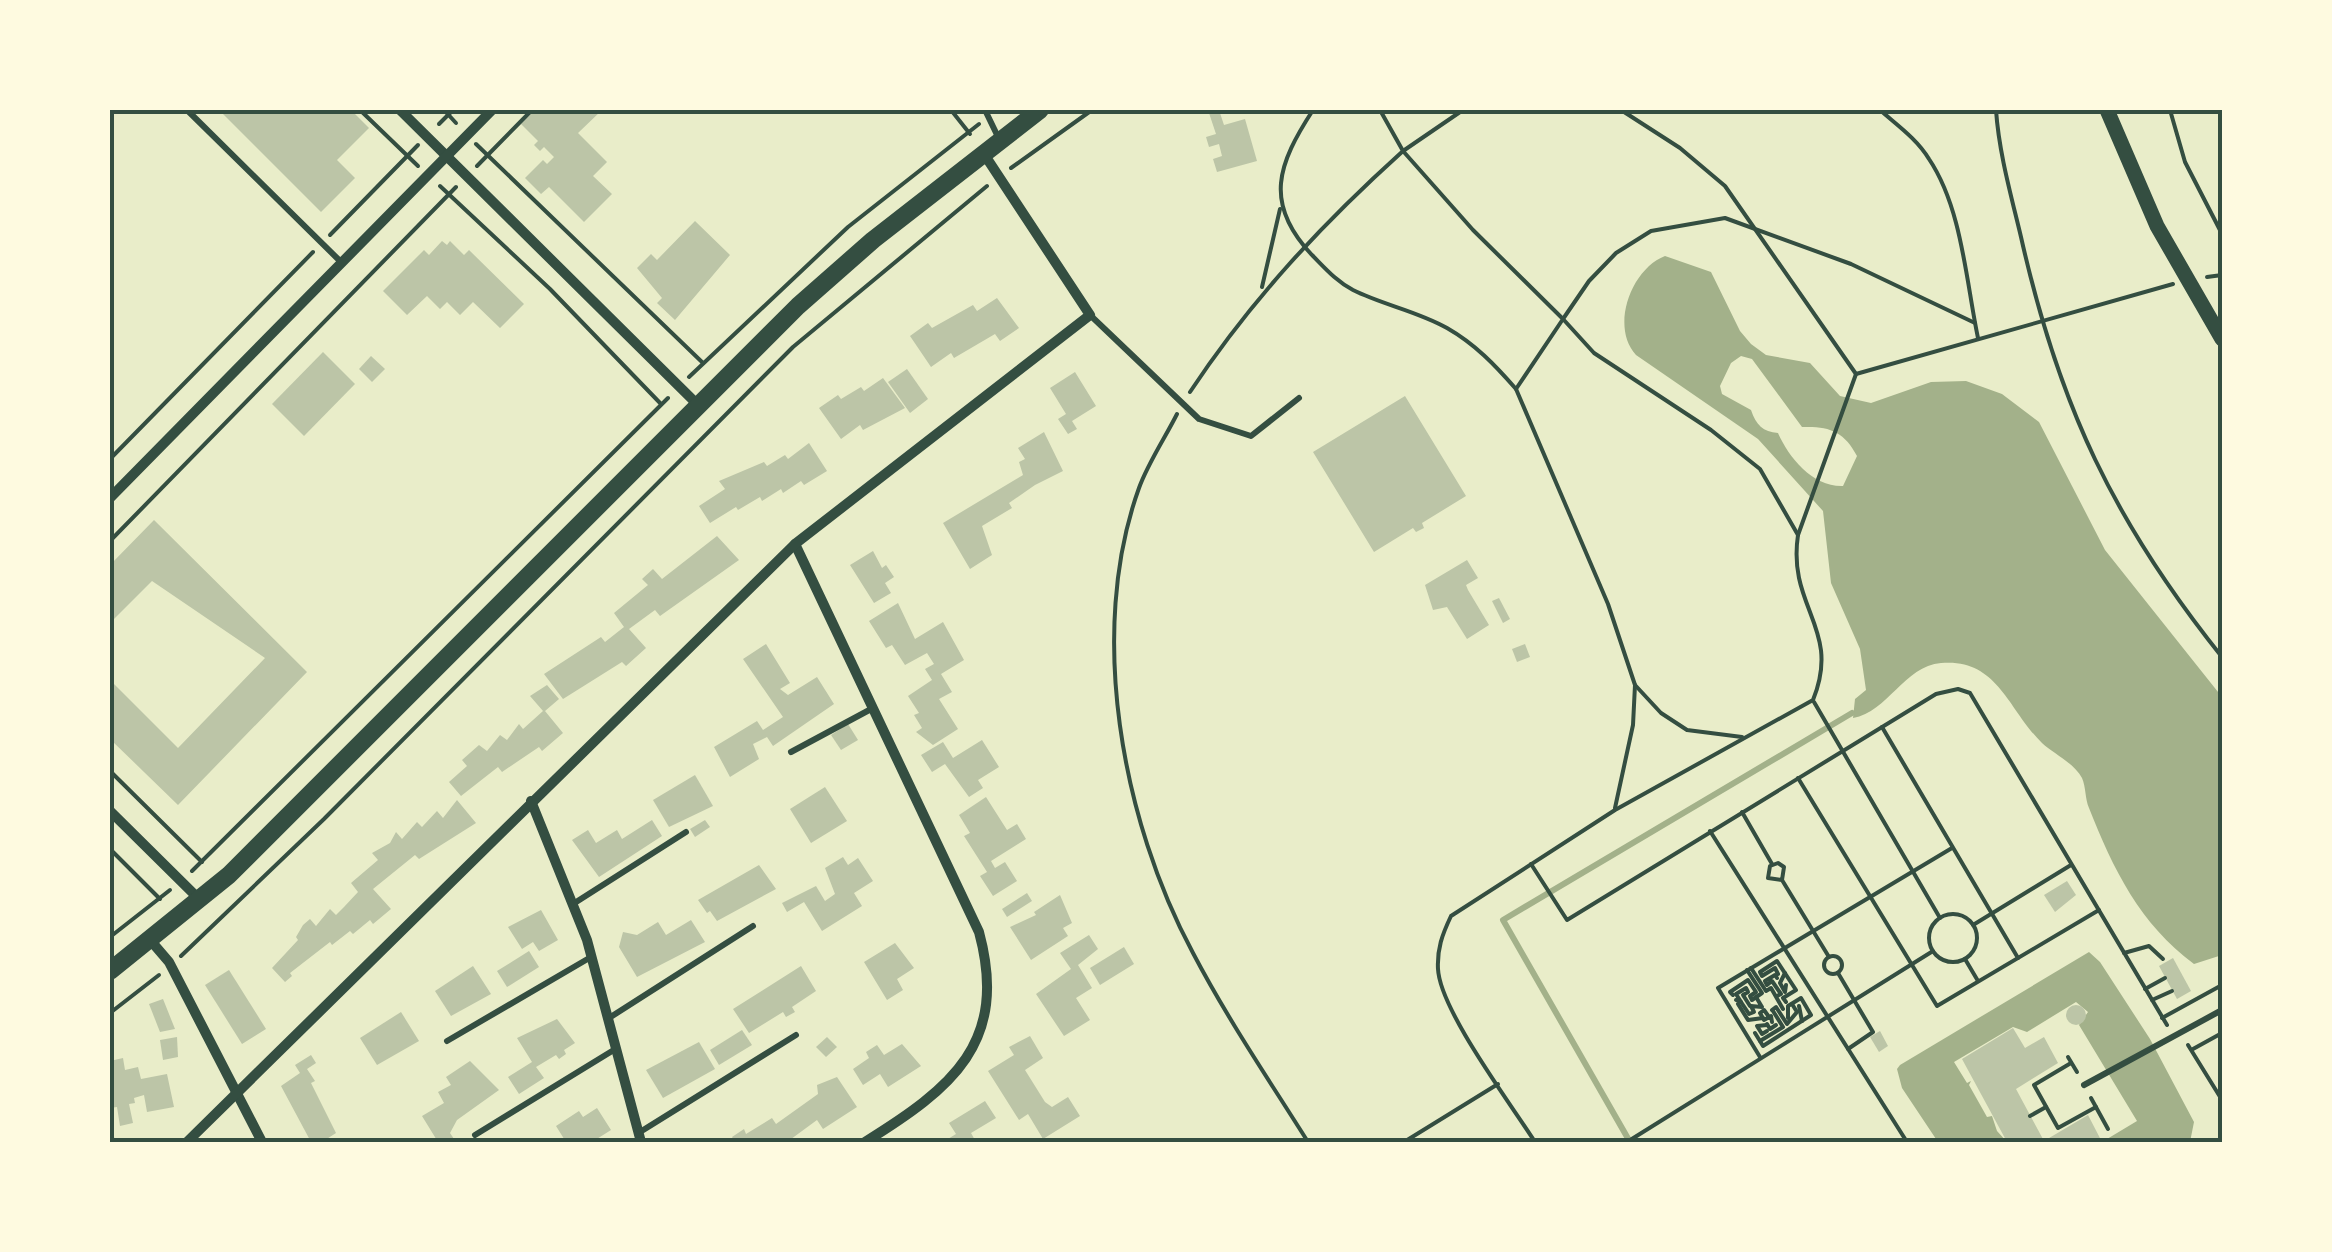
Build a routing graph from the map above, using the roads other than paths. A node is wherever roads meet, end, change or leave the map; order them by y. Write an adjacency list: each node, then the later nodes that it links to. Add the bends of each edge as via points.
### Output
1 (187, 110): 11 (lane)
2 (400, 110): 10 (street)
3 (492, 110): 10 (street)
4 (1040, 110): 8 (main road)
5 (1056, 110): 8 (main road)
6 (2109, 113): 13 (street, via 2157,226)
7 (987, 114): 8 (lane)
8 (1000, 142): 9 (main road)
9 (984, 154): 12 (street); 15 (main road, via 873,240)
10 (447, 156): 11 (street); 15 (street)
11 (342, 262): 16 (street)
12 (1090, 315): 14 (lane, via 1199,419 1250,436); 17 (street)
13 (2222, 339)
14 (1300, 398)
15 (697, 404): 23 (main road)
16 (110, 498)
17 (795, 544): 18 (street); 20 (street)
18 (873, 708): 19 (lane); 42 (street, via 979,932 988,997 981,1030 943,1089)
19 (790, 752)
20 (531, 800): 24 (street); 35 (street)
21 (110, 811): 23 (street)
22 (686, 832): 24 (lane)
23 (200, 900): 26 (main road)
24 (573, 904): 27 (street)
25 (753, 926): 30 (lane)
26 (152, 940): 28 (main road); 35 (street)
27 (592, 957): 30 (street); 32 (lane)
28 (110, 971)
29 (2222, 1010): 34 (lane)
30 (610, 1018): 33 (street)
31 (796, 1035): 37 (lane)
32 (447, 1042)
33 (618, 1048): 36 (lane); 37 (street)
34 (2084, 1086)
35 (238, 1092): 40 (street); 41 (street)
36 (475, 1135)
37 (639, 1137)
38 (110, 1140): 39 (lane)
39 (118, 1142)
40 (187, 1142)
41 (262, 1142)
42 (865, 1142)

